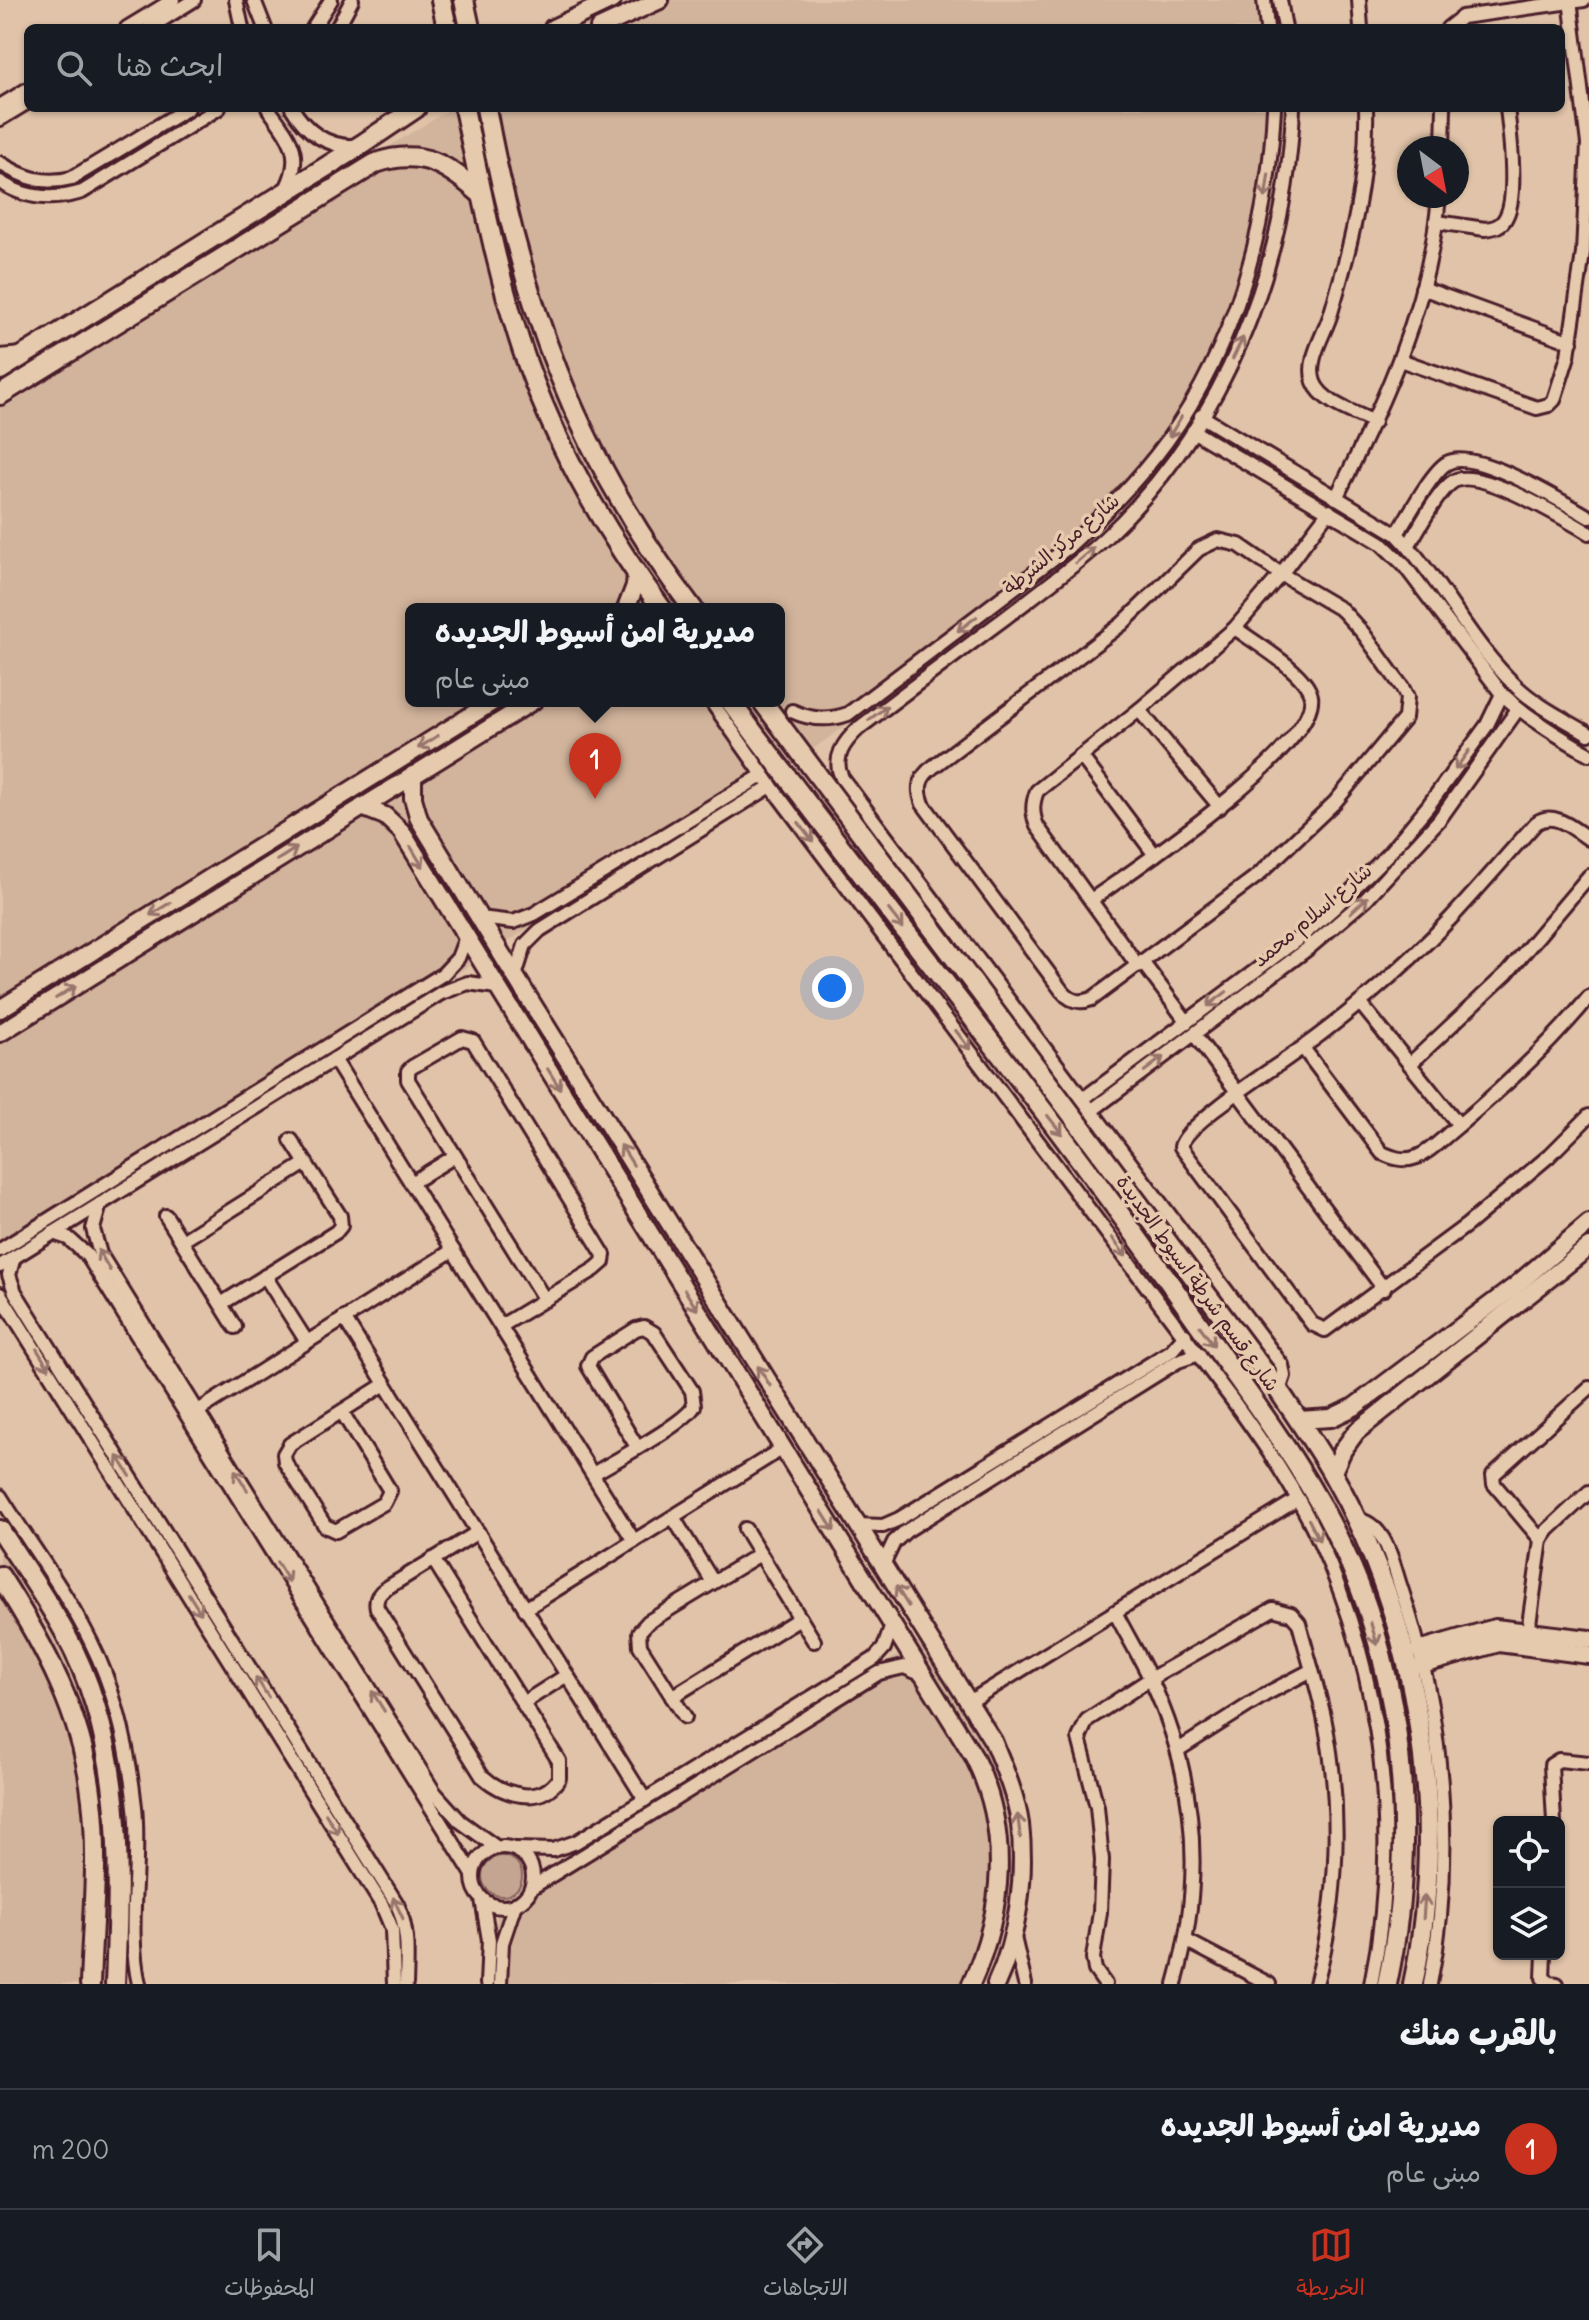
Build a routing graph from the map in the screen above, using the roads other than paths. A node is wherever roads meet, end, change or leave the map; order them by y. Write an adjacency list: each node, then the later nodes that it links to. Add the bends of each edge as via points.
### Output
1 (173, 0): 17 (street)
2 (194, 0): 18 (street)
3 (254, 0): 20 (street)
4 (331, 0): 21 (street)
5 (352, 0): 22 (street)
6 (441, 0): 23 (main road)
7 (464, 0): 24 (main road)
8 (612, 0): 25 (street)
9 (660, 0): 26 (street)
10 (1264, 0): 27 (street)
11 (1280, 0): 28 (street)
12 (1359, 0): 29 (street)
13 (1584, 0): 14 (street)
14 (1570, 1): 16 (street); 62 (street, via 1588,144 1583,250)
15 (235, 2): 19 (street)
16 (1494, 13): 30 (street, via 1462,17); 31 (street)
17 (134, 24)
18 (155, 24)
19 (241, 24)
20 (263, 24)
21 (316, 24)
22 (339, 24)
23 (446, 24)
24 (469, 24)
25 (561, 24)
26 (608, 24)
27 (1267, 24)
28 (1284, 24)
29 (1361, 24)
30 (1453, 24)
31 (1495, 24)
32 (24, 91): 34 (street)
33 (24, 104): 47 (street)
34 (0, 106)
35 (182, 112): 50 (street)
36 (212, 112): 51 (street)
37 (271, 112): 55 (street, via 294,149 295,168)
38 (295, 112): 49 (street, via 321,139)
39 (410, 112): 49 (main road)
40 (465, 112): 56 (main road)
41 (487, 112): 69 (main road, via 522,272)
42 (1274, 112): 67 (street, شارع مركز الشرطة, one-way to 67, via 1259,228 1236,303)
43 (1293, 112): 68 (street, شارع مركز الشرطة, one-way to 43, via 1242,340 1270,261 1285,191)
44 (1366, 112): 75 (street, via 1355,231 1312,370 1323,396)
45 (1444, 112): 48 (street)
46 (1508, 112): 58 (street, via 1512,180 1505,220 1485,229)
47 (0, 119)
48 (1443, 136)
49 (361, 145): 53 (main road, via 375,151); 55 (main road)
50 (125, 147): 51 (street); 52 (street, via 60,181 23,177)
51 (134, 160): 54 (street, via 82,192 58,198 23,194)
52 (0, 163)
53 (376, 163): 56 (main road, via 399,157 434,161); 61 (main road)
54 (0, 182)
55 (284, 193): 59 (main road)
56 (482, 195): 70 (main road)
57 (1438, 208): 58 (street)
58 (1437, 222): 60 (street)
59 (141, 282): 61 (main road); 63 (main road)
60 (1422, 288): 62 (street); 65 (street)
61 (153, 300): 71 (main road)
62 (1571, 342): 65 (street, via 1554,400 1537,408)
63 (25, 354): 64 (street); 66 (main road)
64 (0, 356)
65 (1400, 360): 75 (street)
66 (0, 370)
67 (1204, 376): 68 (street); 101 (street, شارع مركز الشرطة, one-way to 101, via 1145,468 1067,548 848,714)
68 (1220, 383): 73 (street, شارع مركز الشرطة)
69 (561, 384): 70 (main road, via 553,392); 72 (main road)
70 (538, 392): 74 (main road)
71 (0, 395)
72 (572, 409): 74 (main road, via 562,408); 89 (main road, via 632,523)
73 (1201, 416): 76 (street, شارع مركز الشرطة); 77 (street)
74 (550, 419): 85 (main road, via 588,498)
75 (1374, 422): 77 (street)
76 (1193, 431): 78 (street); 110 (street, شارع مركز الشرطة, one-way to 76, via 839,774 839,755 852,734 1105,538 1153,488)
77 (1336, 498): 80 (street)
78 (1329, 511): 82 (street); 86 (street)
79 (1581, 514): 81 (street); 83 (street, via 1530,483 1456,459 1441,467); 84 (street, via 1466,477 1451,483)
80 (1376, 522): 82 (street); 83 (street)
81 (1589, 533)
82 (1368, 534): 92 (street, via 1404,565)
83 (1397, 534): 84 (street)
84 (1408, 546): 91 (street)
85 (636, 574): 87 (street); 88 (main road)
86 (1281, 574): 90 (street); 123 (street, via 1336,606 1357,625 1407,697 1405,718 1314,824 1257,876); 123 (street, via 1229,541 1208,543 1122,624 924,773 919,783 923,804 1066,997 1092,999)
87 (628, 603)
88 (658, 603)
89 (689, 603)
90 (1235, 628): 100 (street); 109 (street, via 1299,676 1311,698 1301,726)
91 (1497, 664): 92 (street); 102 (street, via 1538,703)
92 (1485, 673): 93 (street)
93 (1502, 694): 99 (street); 126 (street, شارع اسلام محمد, one-way to 126, via 1487,725 1389,853 1308,931)
94 (484, 707): 117 (street, one-way to 117)
95 (523, 707): 105 (street)
96 (715, 707): 106 (street)
97 (733, 707): 107 (main road, شارع قسم شرطة اسيوط الجديدة)
98 (771, 707): 101 (main road, شارع قسم شرطة اسيوط الجديدة)
99 (1518, 709): 103 (street); 128 (street, شارع اسلام محمد, one-way to 99, via 1339,924 1391,874 1462,791)
100 (1139, 710): 104 (street); 109 (street)
101 (785, 716): 110 (main road, شارع قسم شرطة اسيوط الجديدة)
102 (1589, 734)
103 (1589, 754)
104 (1081, 756): 113 (street); 119 (street, via 1037,791 1033,815)
105 (413, 775): 108 (street); 121 (street, via 416,812)
106 (763, 775): 107 (street); 121 (street, via 534,914 501,922)
107 (781, 790): 111 (main road, شارع قسم شرطة اسيوط الجديدة); 114 (street, one-way to 114); 125 (street, via 540,930 525,945)
108 (362, 807): 120 (street, one-way to 108); 122 (street, one-way to 122, via 396,825)
109 (1220, 807): 113 (street)
110 (855, 810): 111 (main road); 115 (main road, شارع قسم شرطة اسيوط الجديدة); 124 (street)
111 (826, 829): 114 (main road, شارع قسم شرطة اسيوط الجديدة)
112 (1589, 839): 130 (street, via 1553,818 1541,819 1450,919)
113 (1155, 855): 119 (street)
114 (840, 862): 118 (main road, شارع قسم شرطة اسيوط الجديدة); 172 (street, one-way to 172)
115 (892, 874): 118 (main road); 124 (main road, شارع قسم شرطة اسيوط الجديدة)
116 (1589, 876): 139 (street, via 1507,973)
117 (195, 887): 120 (street); 131 (street, one-way to 131)
118 (872, 887): 154 (main road, شارع قسم شرطة اسيوط الجديدة, one-way to 154)
119 (1091, 900): 123 (street)
120 (207, 904): 135 (street, one-way to 120)
121 (480, 918): 125 (street)
122 (466, 937): 127 (street); 132 (street, via 458,958 443,974)
123 (1141, 964): 133 (street)
124 (978, 975): 141 (street); 152 (main road, شارع قسم شرطة اسيوط الجديدة)
125 (515, 976): 142 (street)
126 (1247, 977): 128 (street); 133 (street, شارع اسلام محمد, one-way to 133)
127 (497, 987): 134 (street, via 468,983 449,988); 145 (street, one-way to 145)
128 (1256, 988): 136 (street, شارع اسلام محمد)
129 (1589, 997): 146 (street)
130 (1360, 1003): 137 (street); 139 (street)
131 (0, 1009)
132 (376, 1016): 134 (street); 147 (street)
133 (1187, 1022): 141 (street, شارع اسلام محمد)
134 (384, 1028): 138 (street)
135 (0, 1033)
136 (1194, 1034): 140 (street); 143 (street, شارع اسلام محمد, one-way to 136)
137 (1303, 1048): 140 (street); 146 (street, via 1382,1153 1406,1160 1418,1157)
138 (334, 1059): 147 (street); 151 (street)
139 (1410, 1064): 146 (street)
140 (1238, 1092): 165 (street); 165 (street, via 1183,1138 1183,1151 1199,1173 1316,1328 1330,1329)
141 (1083, 1099): 143 (street)
142 (596, 1106): 145 (street); 184 (street, one-way to 142)
143 (1091, 1111): 178 (street, via 1282,1365)
144 (1589, 1116): 165 (street, via 1549,1156)
145 (578, 1118): 183 (street, one-way to 183)
146 (1459, 1125)
147 (195, 1137): 153 (street); 160 (street)
148 (291, 1140): 150 (street)
149 (455, 1156): 151 (street); 167 (street); 167 (street, via 407,1074 466,1038 473,1041 604,1251 598,1267)
150 (306, 1163): 158 (street); 164 (street, via 341,1226)
151 (411, 1183): 161 (street)
152 (1137, 1201): 154 (main road); 178 (main road, شارع قسم شرطة اسيوط الجديدة)
153 (100, 1204): 157 (street); 175 (street, one-way to 153, via 96,1246 94,1220)
154 (1121, 1213): 186 (main road, شارع قسم شرطة اسيوط الجديدة, one-way to 186, via 1267,1416)
155 (166, 1216): 158 (street)
156 (1589, 1223): 181 (street, via 1514,1287 1354,1407 1331,1418)
157 (53, 1233): 162 (street); 175 (street, via 87,1255)
158 (182, 1241): 168 (street)
159 (1589, 1247): 187 (street, via 1356,1432)
160 (0, 1250)
161 (453, 1250): 169 (street); 170 (street)
162 (14, 1257): 163 (street); 203 (street, one-way to 162, via 12,1286)
163 (0, 1266)
164 (265, 1276): 168 (street); 173 (street)
165 (1384, 1289)
166 (0, 1294): 203 (street, one-way to 203)
167 (545, 1300): 170 (street)
168 (221, 1304): 171 (street)
169 (344, 1318): 173 (street); 176 (street)
170 (501, 1326): 185 (street)
171 (235, 1327)
172 (1185, 1335): 174 (street); 194 (street, via 1171,1351 899,1519 883,1526)
173 (307, 1342): 179 (street)
174 (1199, 1354): 186 (street); 204 (street, via 1178,1361 906,1531)
175 (160, 1361): 179 (street); 213 (street, one-way to 213)
176 (385, 1384): 180 (street); 198 (street)
177 (1589, 1388): 199 (street, via 1493,1475 1494,1484)
178 (1279, 1391): 181 (main road, شارع قسم شرطة اسيوط الجديدة)
179 (198, 1411): 213 (street, one-way to 179)
180 (342, 1412): 180 (street, via 290,1444 284,1454 325,1526 336,1531 384,1503 390,1491)
181 (1299, 1420): 187 (main road, شارع قسم شرطة اسيوط الجديدة)
182 (637, 1447): 182 (street, via 689,1415 695,1401 654,1333 644,1327 592,1357 588,1366); 185 (street)
183 (783, 1448): 188 (street); 192 (street)
184 (819, 1463): 188 (street); 194 (street)
185 (593, 1474): 200 (street)
186 (1294, 1474): 191 (street); 196 (main road, شارع قسم شرطة اسيوط الجديدة)
187 (1332, 1474): 193 (main road, شارع قسم شرطة اسيوط الجديدة)
188 (800, 1476): 211 (street, one-way to 211)
189 (1589, 1492): 199 (street)
190 (0, 1496): 245 (street, via 90,1640 112,1696 135,1809 137,1856)
191 (1298, 1499): 207 (street, one-way to 207); 209 (street)
192 (673, 1517): 200 (street); 206 (street)
193 (1355, 1519): 196 (main road); 217 (street, via 1372,1525 1384,1541); 223 (main road, شارع قسم شرطة اسيوط الجديدة)
194 (857, 1525): 204 (street)
195 (745, 1529): 201 (street)
196 (1333, 1529): 207 (main road, شارع قسم شرطة اسيوط الجديدة)
197 (0, 1530): 245 (main road, via 65,1634 86,1680 115,1796)
198 (478, 1532): 202 (street); 208 (street)
199 (1541, 1540): 212 (street)
200 (634, 1541): 208 (street)
201 (760, 1554): 206 (street); 210 (street)
202 (433, 1559): 226 (street); 226 (street, via 382,1591 377,1608 482,1776 506,1791 529,1796 550,1788 561,1767)
203 (177, 1562): 252 (street, one-way to 252, via 382,1905 392,1929); 253 (street, one-way to 203, via 407,1941 397,1904)
204 (883, 1565): 225 (street, one-way to 204)
205 (0, 1576): 249 (main road, via 55,1669 86,1761 95,1844)
206 (713, 1582): 222 (street, via 639,1632 640,1646)
207 (1350, 1589): 231 (main road, شارع قسم شرطة اسيوط الجديدة, one-way to 231, via 1386,1680); 263 (street, via 1382,1768 1386,1826)
208 (525, 1609): 219 (street)
209 (1115, 1612): 221 (street); 225 (street)
210 (800, 1618): 215 (street); 222 (street)
211 (892, 1625): 220 (street); 224 (street, via 874,1659)
212 (1528, 1631): 214 (street); 217 (street, via 1490,1629)
213 (330, 1636): 237 (street, one-way to 213, via 440,1800); 241 (street)
214 (1589, 1639)
215 (814, 1641)
216 (1589, 1655): 217 (street, via 1499,1643)
217 (1421, 1658): 223 (street)
218 (1312, 1670): 221 (street, via 1299,1623 1282,1609 1273,1609); 229 (street); 262 (street, via 1332,1770 1336,1828 1330,1915)
219 (567, 1675): 226 (street); 233 (street)
220 (923, 1675): 227 (street, via 904,1667 885,1670); 240 (street, via 983,1774 994,1808)
221 (1150, 1679): 229 (street); 259 (street, via 1087,1720 1079,1738 1101,1833 1102,1886 1093,1958)
222 (672, 1697): 228 (street)
223 (1421, 1700): 230 (main road, شارع قسم شرطة اسيوط الجديدة); 266 (street, via 1438,1758 1442,1813 1441,1906)
224 (805, 1701): 227 (street); 233 (street)
225 (969, 1702): 239 (street, one-way to 225, via 1012,1791 993,1741)
226 (523, 1703)
227 (812, 1714): 236 (street)
228 (685, 1717)
229 (1178, 1750): 247 (street, via 1193,1850)
230 (1422, 1756): 231 (main road); 265 (main road, شارع قسم شرطة اسيوط الجديدة, one-way to 230, via 1426,1865)
231 (1399, 1759): 264 (main road, شارع قسم شرطة اسيوط الجديدة, via 1402,1873)
232 (1589, 1763): 234 (street, via 1559,1760 1551,1765)
233 (645, 1800): 235 (street)
234 (1554, 1816)
235 (615, 1818): 236 (street); 238 (street, via 562,1848)
236 (623, 1831): 242 (street)
237 (496, 1847): 238 (street); 241 (street, via 480,1856)
238 (516, 1849): 242 (street, via 531,1866)
239 (1022, 1862): 240 (street); 246 (street)
240 (1000, 1863): 256 (street, via 990,1937)
241 (472, 1873): 243 (street)
242 (531, 1888): 244 (street)
243 (482, 1899): 244 (street, via 501,1907); 254 (street, via 489,1940)
244 (515, 1904): 255 (street, via 502,1943)
245 (126, 1905): 250 (main road); 251 (street)
246 (1013, 1931): 257 (street); 258 (street)
247 (1187, 1941): 260 (street); 261 (street)
248 (1544, 1960): 267 (street, via 1543,1978)
249 (90, 1984)
250 (115, 1984)
251 (139, 1984)
252 (394, 1984)
253 (406, 1984)
254 (487, 1984)
255 (500, 1984)
256 (971, 1984)
257 (996, 1984)
258 (1025, 1984)
259 (1105, 1984)
260 (1175, 1984)
261 (1269, 1984)
262 (1316, 1984)
263 (1371, 1984)
264 (1387, 1984)
265 (1413, 1984)
266 (1430, 1984)
267 (1557, 1984)

